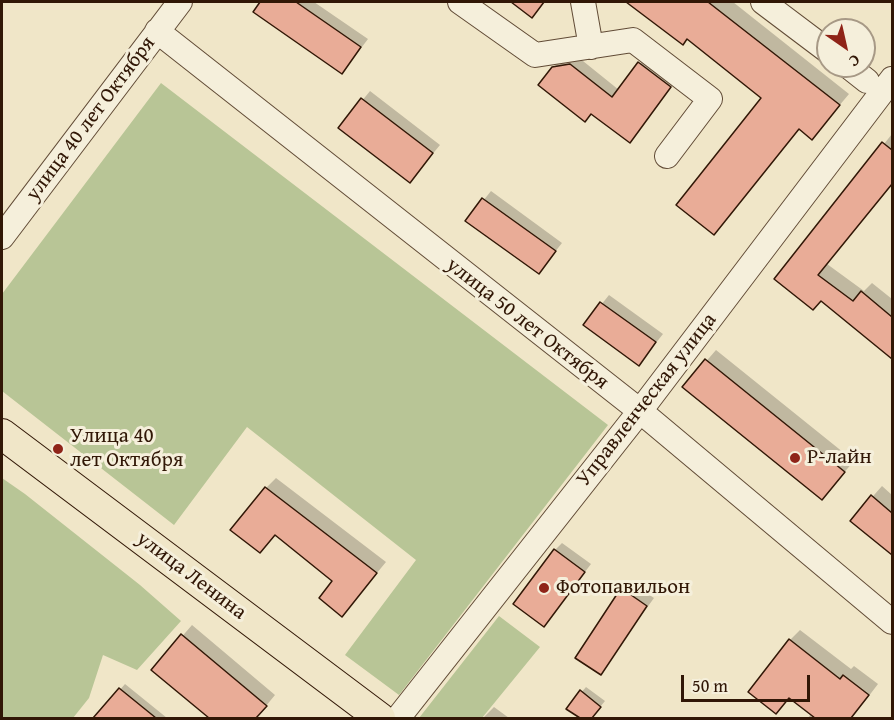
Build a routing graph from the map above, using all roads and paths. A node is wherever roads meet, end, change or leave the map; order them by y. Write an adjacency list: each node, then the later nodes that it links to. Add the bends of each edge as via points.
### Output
1 (180, 2): 5 (street, улица 40 лет Октября)
2 (460, 2): 7 (street, via 535,55)
3 (583, 2): 7 (street)
4 (763, 2): 6 (street)
5 (157, 31): 11 (street, улица 40 лет Октября); 12 (street, улица 50 лет Октября)
6 (816, 42)
7 (591, 47): 10 (street, via 633,40 710,99)
8 (864, 78): 9 (street)
9 (883, 92): 12 (street, Управленческая улица)
10 (667, 156)
11 (2, 237)
12 (640, 411): 14 (street, улица 50 лет Октября); 16 (street, Управленческая улица)
13 (2, 434): 15 (main road, улица Ленина)
14 (892, 622)
15 (380, 718)
16 (398, 718)

